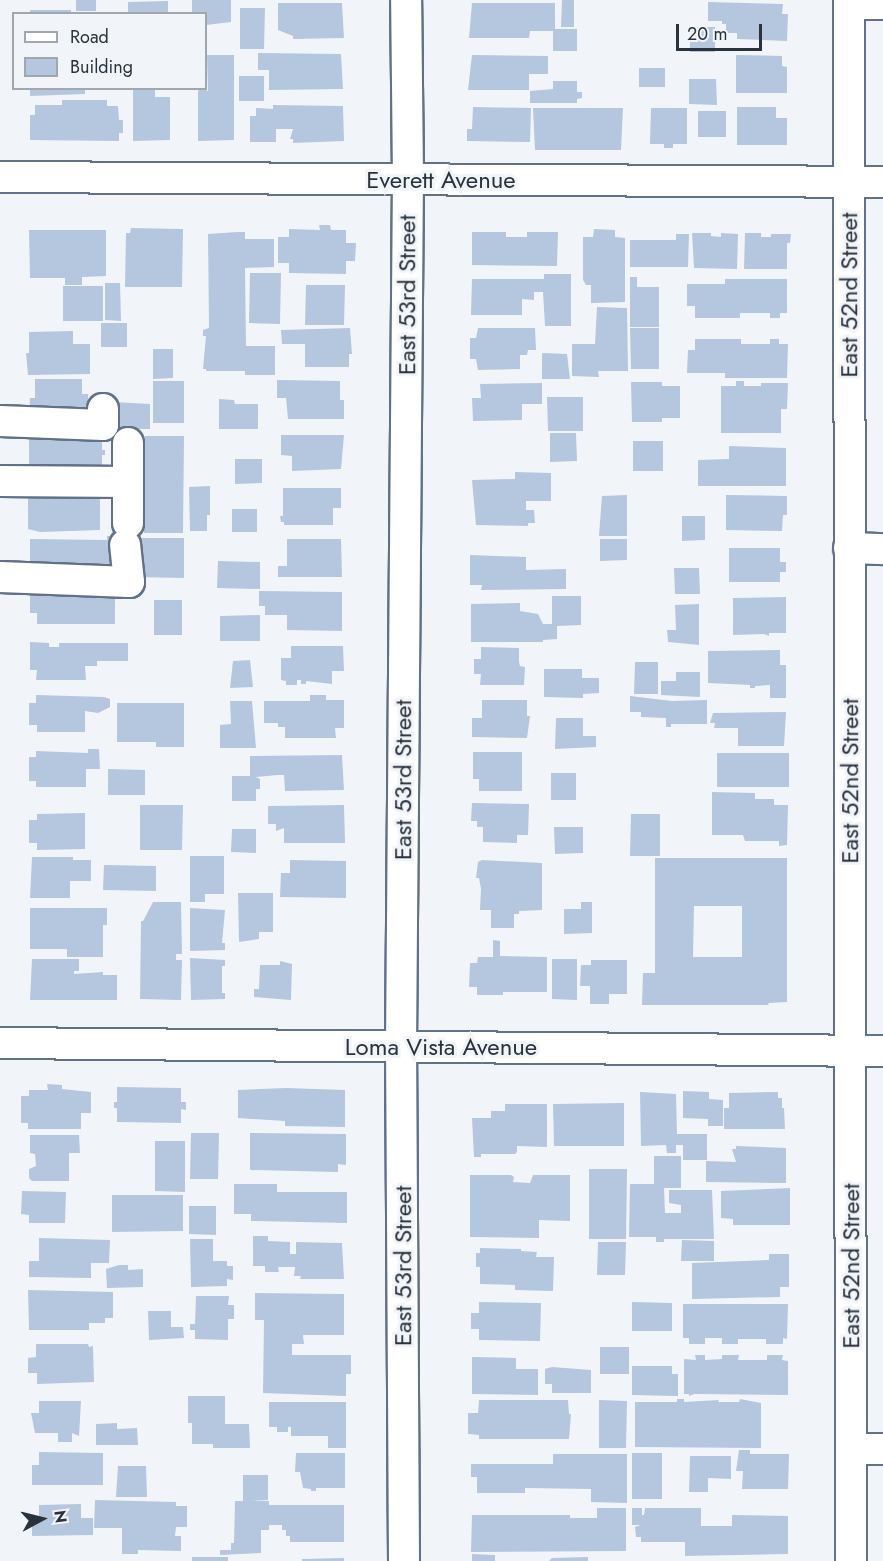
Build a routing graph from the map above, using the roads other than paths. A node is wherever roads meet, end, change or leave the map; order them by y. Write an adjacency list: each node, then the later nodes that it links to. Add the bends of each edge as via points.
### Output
1 (406, 0): 5 (street, East 53rd Street)
2 (849, 2): 3 (street); 6 (street, East 52nd Street)
3 (883, 4)
4 (0, 177): 5 (street, Everett Avenue)
5 (408, 180): 6 (street, Everett Avenue); 17 (street, East 53rd Street)
6 (849, 182): 7 (street, Everett Avenue); 13 (street, East 52nd Street)
7 (883, 182)
8 (103, 409): 9 (street, via 104,425)
9 (0, 421)
10 (128, 443): 12 (street)
11 (0, 481): 12 (street)
12 (128, 482): 15 (street, via 129,582)
13 (849, 548): 14 (street); 18 (street, East 52nd Street)
14 (883, 549)
15 (0, 577)
16 (0, 1043): 17 (street, Loma Vista Avenue)
17 (401, 1047): 18 (street, Loma Vista Avenue); 22 (street, East 53rd Street)
18 (850, 1050): 19 (street, Loma Vista Avenue); 20 (street, East 52nd Street)
19 (883, 1051)
20 (851, 1449): 21 (street); 23 (street, East 52nd Street)
21 (883, 1449)
22 (404, 1561)
23 (851, 1561)

